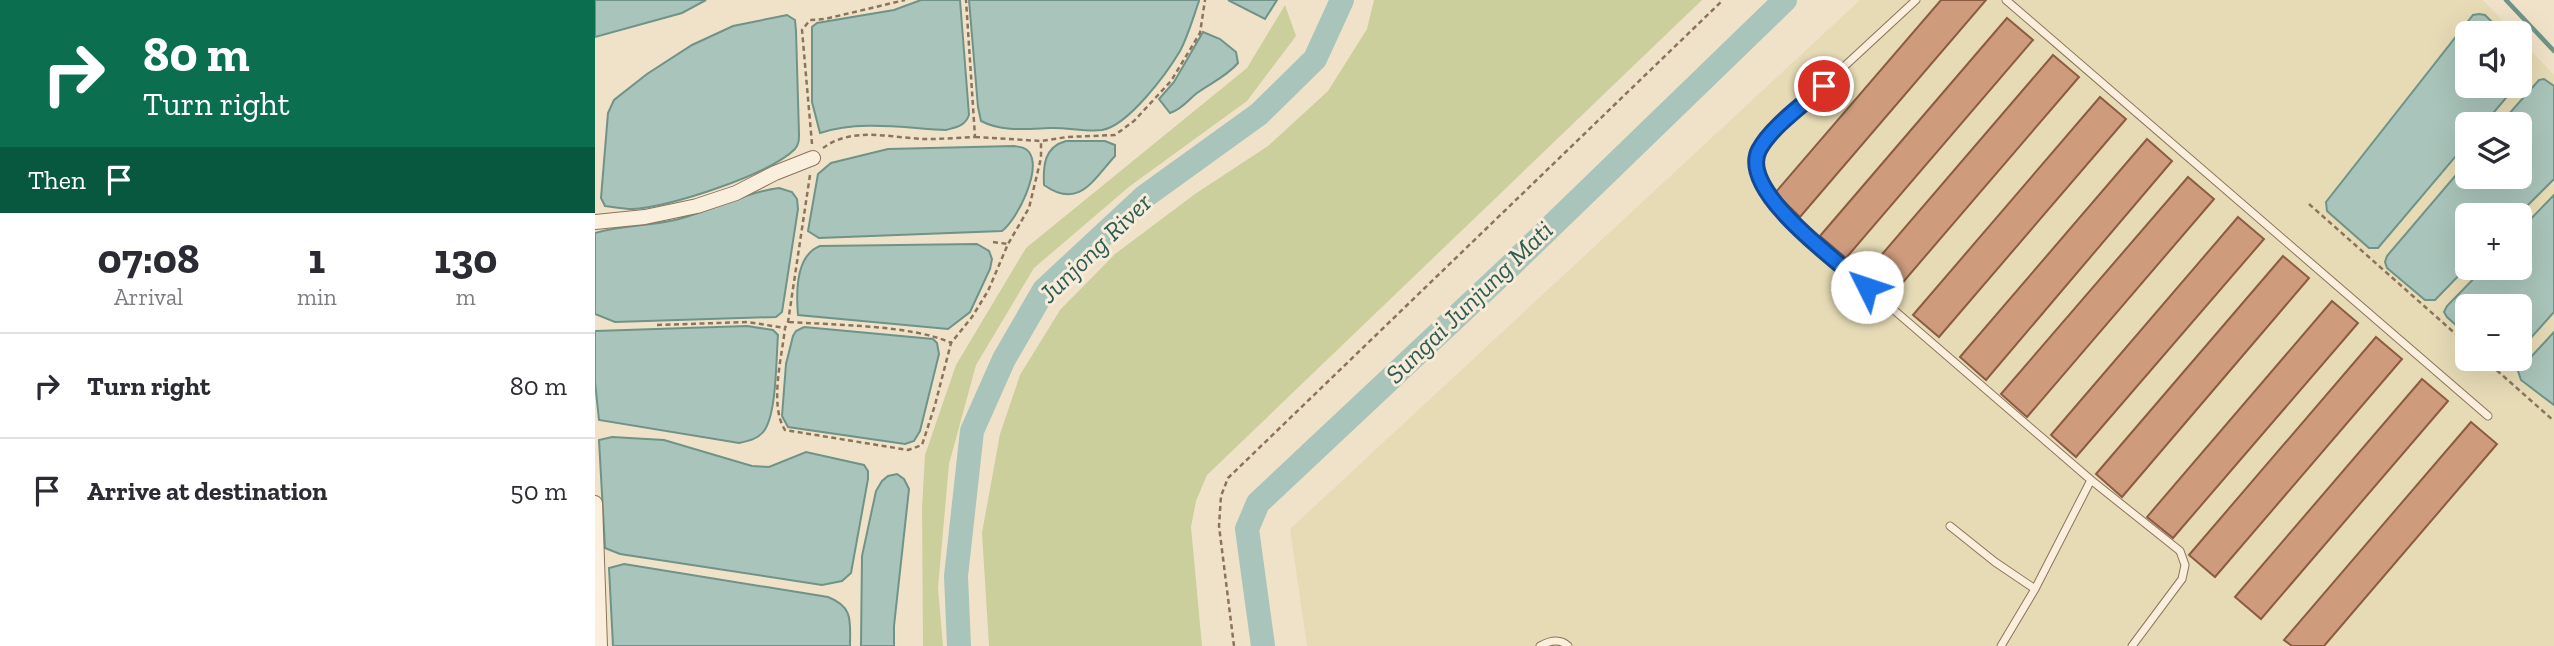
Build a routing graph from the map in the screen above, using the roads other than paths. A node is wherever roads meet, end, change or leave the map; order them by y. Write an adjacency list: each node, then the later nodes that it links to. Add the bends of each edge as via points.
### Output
1 (1916, 0): 6 (lane, via 1769,137 1755,166 1760,181 1785,216)
2 (2006, 0): 5 (lane)
3 (813, 158): 4 (street, via 697,206)
4 (595, 222)
5 (2488, 416)
6 (2091, 480): 9 (lane); 14 (lane, via 2180,551 2185,565 2182,579)
7 (595, 503): 10 (street)
8 (1950, 526): 9 (lane)
9 (2035, 589): 13 (lane)
10 (600, 646)
11 (1540, 646): 12 (lane, via 1553,640)
12 (1568, 646)
13 (2001, 646)
14 (2132, 646)

